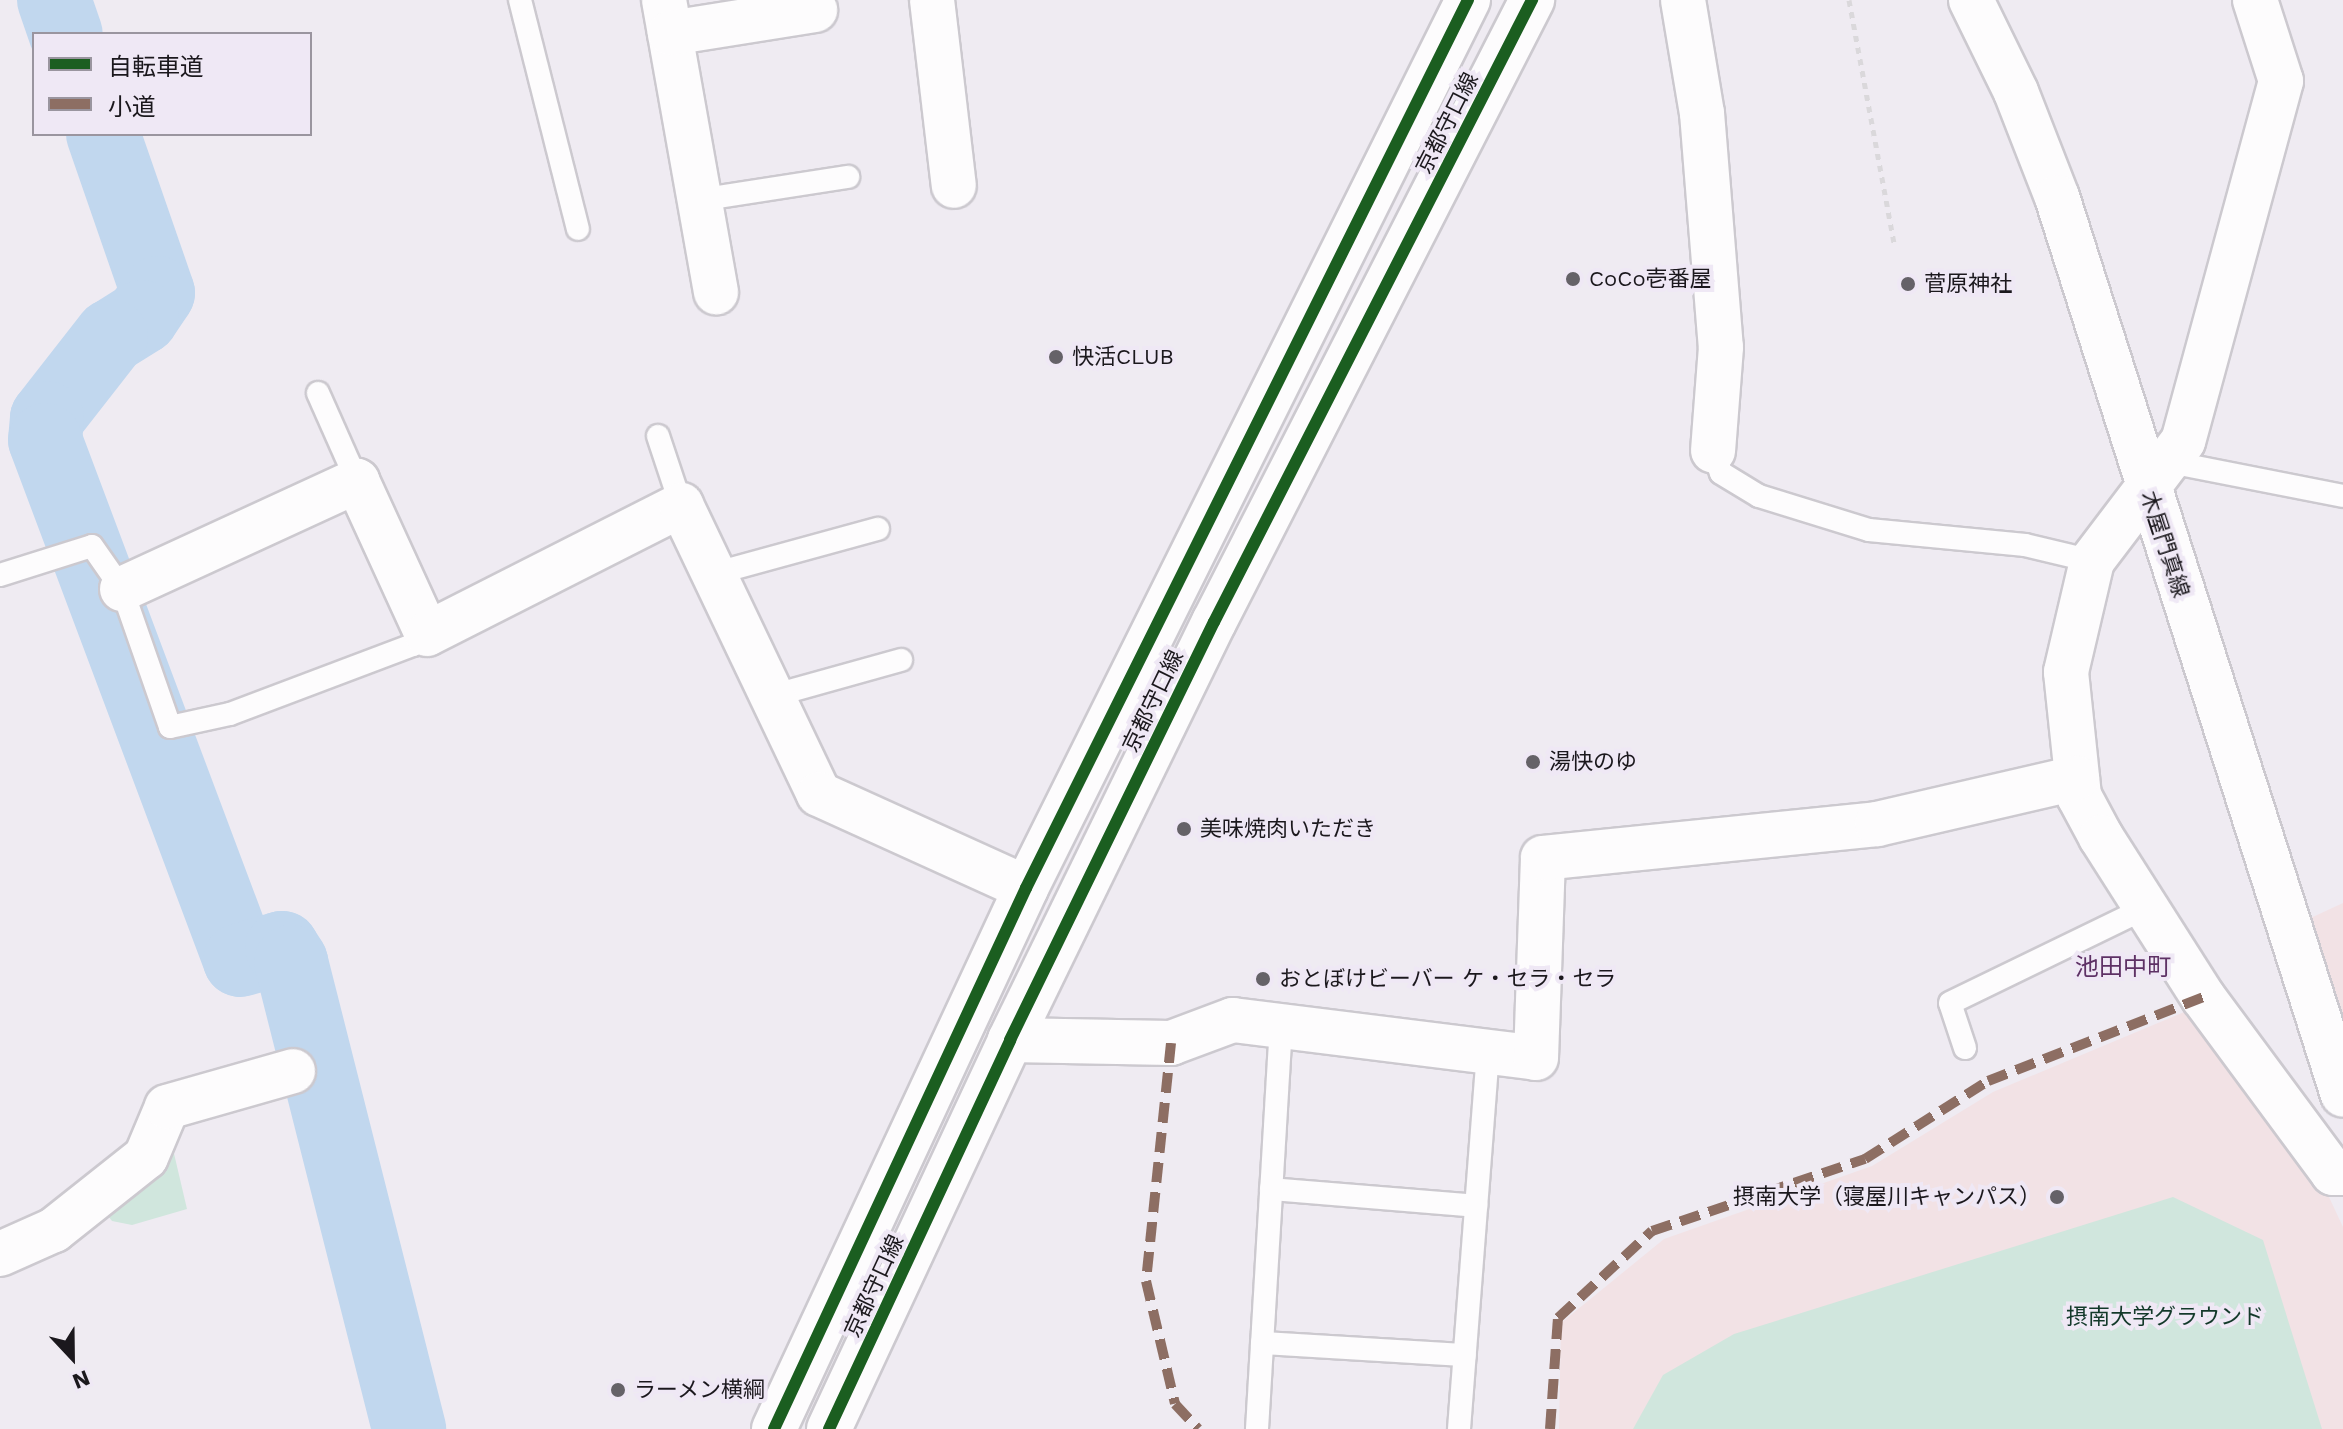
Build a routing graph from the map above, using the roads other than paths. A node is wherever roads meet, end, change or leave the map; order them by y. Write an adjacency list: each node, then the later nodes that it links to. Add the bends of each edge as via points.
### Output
1 (520, 0): 13 (lane)
2 (932, 0): 11 (street)
3 (1468, 0): 31 (street, 京都守口線)
4 (1532, 0): 34 (street, 京都守口線, via 1214,622)
5 (1683, 0): 17 (street, via 1702,113 1721,347)
6 (1971, 0): 18 (street, 木屋門真線, via 2016,92)
7 (2255, 0): 18 (street, via 2281,81 2183,441)
8 (815, 10): 9 (street)
9 (667, 17): 12 (street)
10 (848, 177): 12 (lane)
11 (954, 186)
12 (699, 200): 14 (street)
13 (578, 229)
14 (716, 292)
15 (318, 393): 19 (lane)
16 (658, 436): 21 (lane)
17 (1713, 451): 23 (lane, via 1721,473 1759,496 1869,530 2025,545)
18 (2159, 477): 20 (lane); 23 (street); 38 (street, 木屋門真線)
19 (357, 481): 26 (street); 27 (street)
20 (2343, 496)
21 (681, 505): 24 (street); 27 (street)
22 (878, 529): 24 (lane)
23 (2092, 561): 30 (street, via 2066,672)
24 (713, 574): 29 (street)
25 (0, 575): 26 (lane, via 92,546)
26 (122, 589): 27 (lane, via 170,727 230,714 413,645)
27 (427, 634)
28 (901, 660): 29 (lane)
29 (772, 696): 31 (street, via 819,794)
30 (2066, 780): 32 (street, via 2079,796); 36 (street, via 1877,824 1543,858 1536,1058)
31 (1026, 888): 45 (street, 京都守口線)
32 (2136, 913): 35 (lane, via 1950,1003); 39 (street, via 2333,1173)
33 (1281, 1025): 34 (street, via 1233,1020 1171,1043); 36 (street); 40 (lane)
34 (1010, 1040): 46 (street, 京都守口線)
35 (1965, 1048)
36 (1488, 1051): 41 (lane)
37 (293, 1071): 42 (street, via 167,1107 146,1157 54,1230)
38 (2343, 1095)
39 (2343, 1173)
40 (1271, 1189): 41 (lane); 43 (lane)
41 (1476, 1206): 44 (lane)
42 (0, 1254)
43 (1262, 1343): 44 (lane); 47 (lane)
44 (1465, 1355): 48 (lane)
45 (774, 1429)
46 (829, 1429)
47 (1257, 1429)
48 (1459, 1429)

